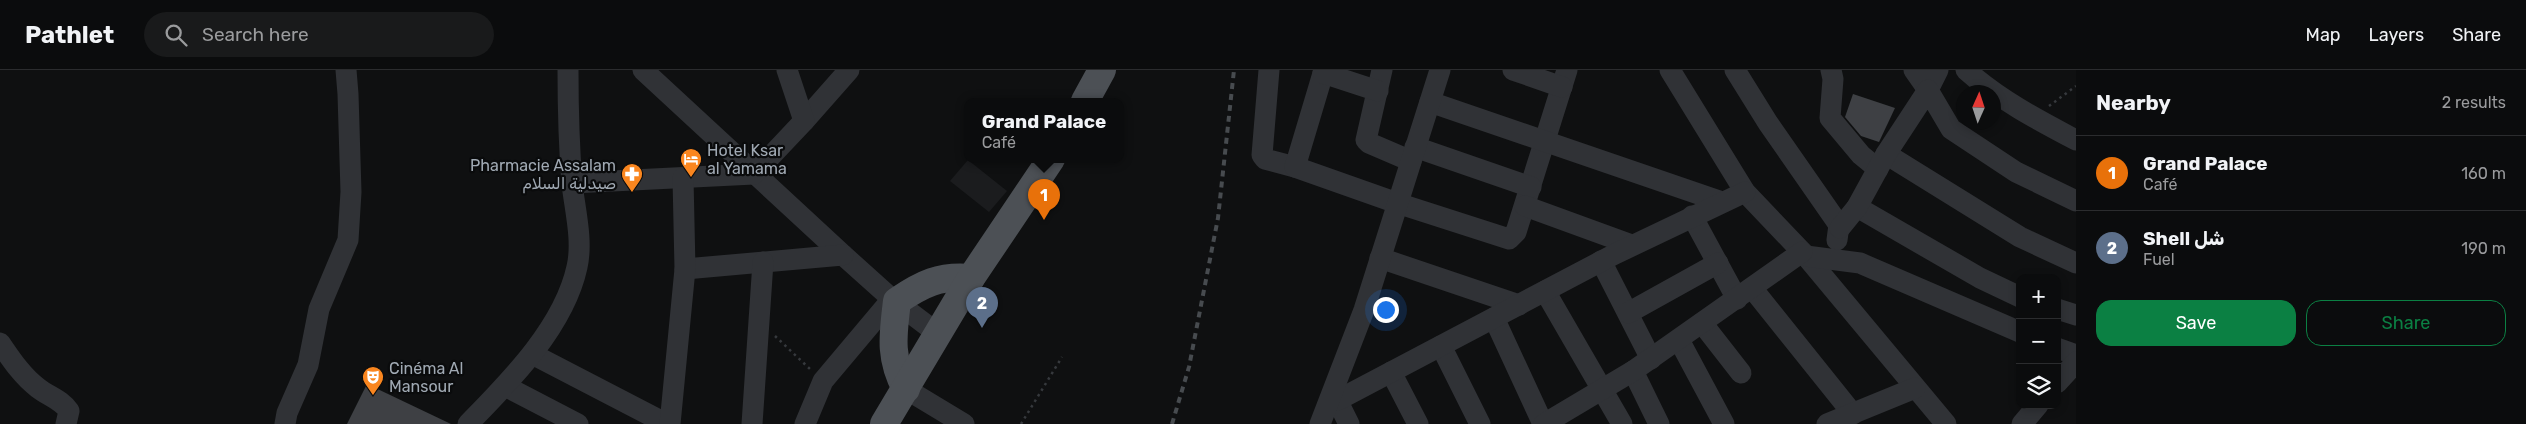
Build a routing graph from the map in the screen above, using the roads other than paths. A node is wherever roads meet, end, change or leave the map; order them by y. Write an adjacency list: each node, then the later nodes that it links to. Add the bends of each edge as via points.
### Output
1 (346, 70): 84 (street, via 351,192 348,240 319,309 308,365)
2 (568, 70): 32 (street)
3 (643, 70): 30 (street)
4 (787, 70): 23 (street)
5 (849, 70): 23 (street)
6 (1102, 70): 21 (main road)
7 (1269, 70): 29 (street, via 1262,155)
8 (1382, 70): 20 (street)
9 (1440, 70): 22 (street)
10 (1513, 70): 18 (street)
11 (1670, 70): 33 (street)
12 (1735, 70): 40 (street)
13 (1831, 70): 27 (street, via 1830,118 1861,154)
14 (1914, 70): 19 (street)
15 (1938, 70): 19 (street)
16 (1966, 70): 25 (street, via 1981,84 2033,118)
17 (1324, 71): 20 (street); 29 (street)
18 (1565, 78): 24 (street)
19 (1928, 90): 27 (street); 36 (street, via 1951,129 2016,172)
20 (1378, 91): 26 (street, via 1366,140 1369,144)
21 (1087, 98)
22 (1430, 102): 24 (street); 26 (street)
23 (804, 121): 30 (street)
24 (1545, 140): 34 (street); 35 (street)
25 (2076, 140)
26 (1413, 154): 34 (street); 37 (street)
27 (1882, 162): 38 (street); 49 (street, via 2020,237)
28 (1048, 163): 51 (main road)
29 (1295, 167): 37 (street)
30 (754, 174): 31 (street); 43 (street)
31 (683, 178): 32 (street); 50 (street)
32 (572, 183): 68 (street, via 578,226 578,265 562,306)
33 (1745, 192): 35 (street); 42 (street)
34 (1528, 196): 37 (street, via 1516,232 1510,239); 41 (street)
35 (1722, 202): 39 (street)
36 (2076, 202)
37 (1397, 203): 44 (street)
38 (1857, 207): 40 (street); 54 (street)
39 (1692, 216): 41 (street); 48 (street)
40 (1840, 228): 45 (street)
41 (1632, 245): 46 (street)
42 (1804, 254): 45 (street); 53 (street); 78 (street)
43 (843, 255): 47 (street); 55 (street)
44 (1380, 258): 56 (street); 80 (street)
45 (1829, 259): 62 (street, via 1860,263)
46 (1601, 261): 52 (street); 58 (street)
47 (763, 262): 50 (street); 88 (street)
48 (1718, 263): 53 (street); 58 (street)
49 (2076, 263)
50 (684, 269): 87 (street)
51 (971, 278): 55 (main road, via 943,278); 63 (main road)
52 (1545, 291): 56 (street); 79 (street)
53 (1744, 294): 61 (street); 82 (street)
54 (2016, 295)
55 (894, 300): 63 (street); 77 (main road, via 892,339 896,371); 89 (street, via 824,381)
56 (1519, 305): 60 (street)
57 (2061, 311): 59 (street)
58 (1628, 314): 70 (street)
59 (2076, 315)
60 (1494, 318): 66 (street); 96 (street)
61 (1702, 323): 64 (street); 74 (street)
62 (2016, 330)
63 (937, 333): 77 (main road)
64 (1679, 340): 70 (street); 99 (street)
65 (0, 343): 83 (street, via 20,371 38,388 66,406 69,411)
66 (1441, 346): 73 (street); 95 (street)
67 (2061, 349): 69 (street)
68 (532, 354): 76 (street); 87 (street)
69 (2076, 355)
70 (1651, 359): 72 (street)
71 (2076, 362): 75 (street)
72 (1633, 371): 79 (street); 98 (street)
73 (1392, 372): 80 (street); 94 (street)
74 (1741, 373)
75 (2061, 379)
76 (504, 386): 85 (street); 86 (street)
77 (906, 388): 90 (main road); 91 (street)
78 (1915, 388): 82 (street); 101 (street)
79 (1603, 391): 96 (street); 97 (street)
80 (1335, 396): 92 (street); 93 (street)
81 (2035, 409): 102 (street)
82 (1852, 414): 100 (street)
83 (66, 424)
84 (285, 424)
85 (468, 424)
86 (578, 424)
87 (668, 424)
88 (752, 424)
89 (805, 424)
90 (884, 424)
91 (964, 424)
92 (1320, 424)
93 (1348, 424)
94 (1418, 424)
95 (1480, 424)
96 (1544, 424)
97 (1622, 424)
98 (1659, 424)
99 (1724, 424)
100 (1827, 424)
101 (1946, 424)
102 (2022, 424)

